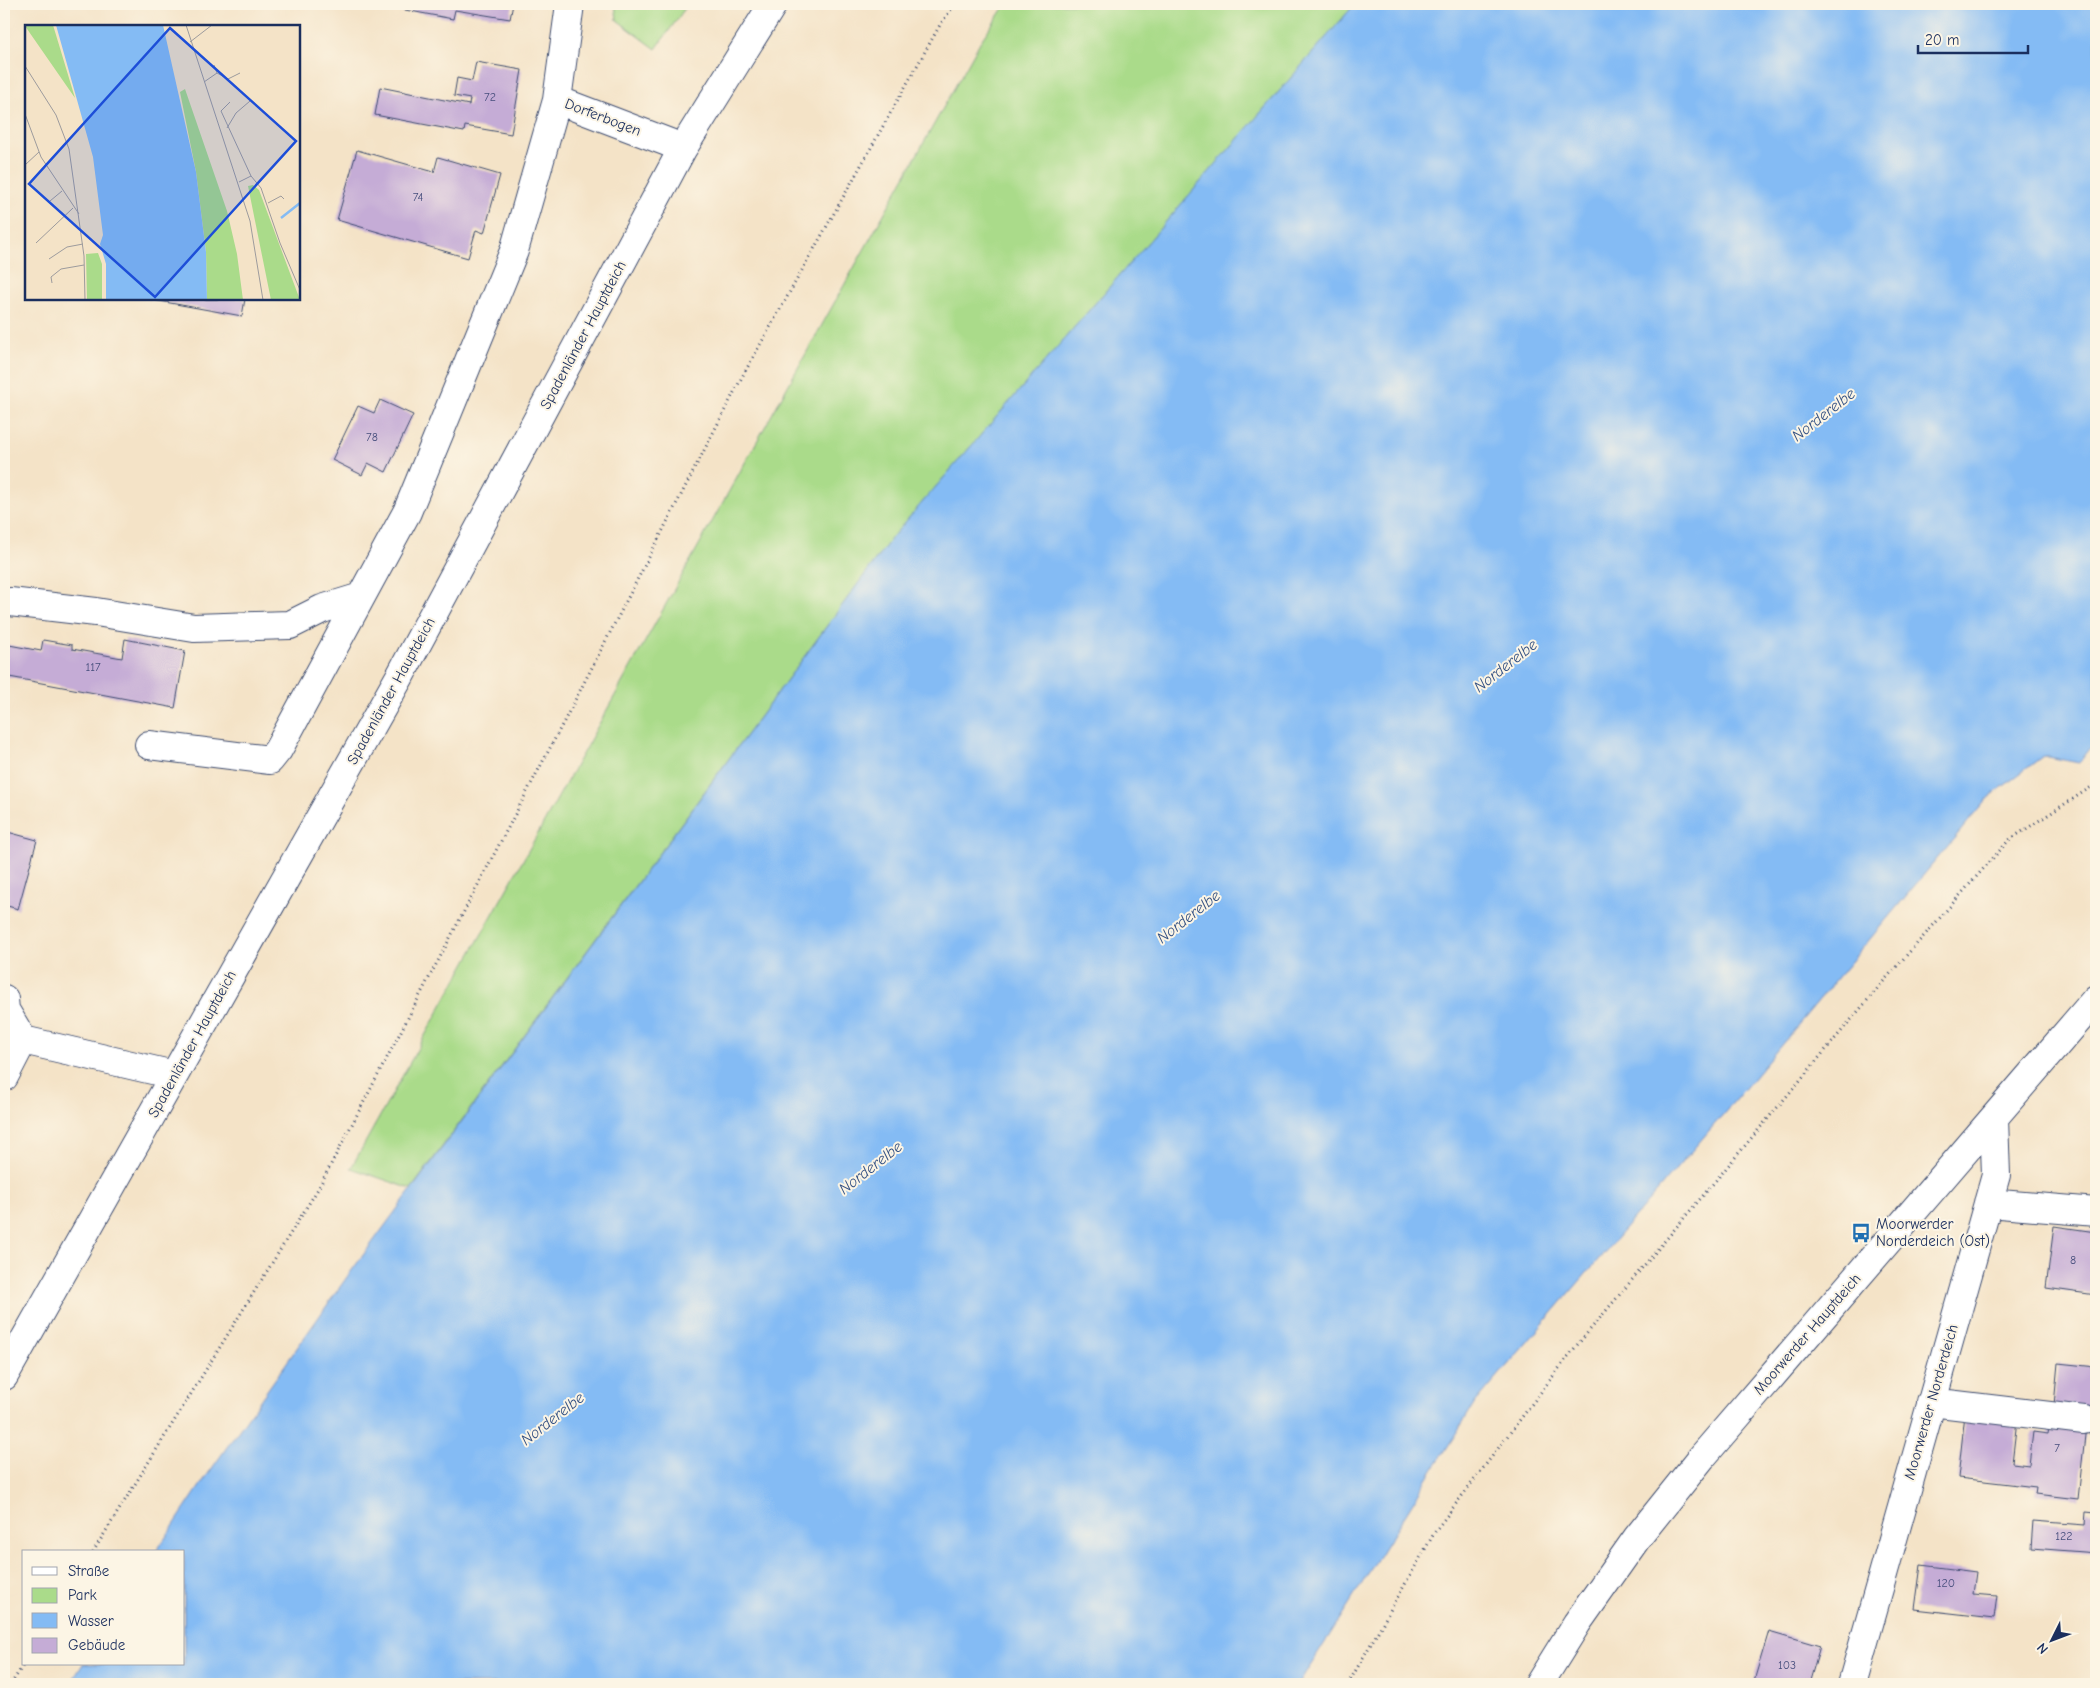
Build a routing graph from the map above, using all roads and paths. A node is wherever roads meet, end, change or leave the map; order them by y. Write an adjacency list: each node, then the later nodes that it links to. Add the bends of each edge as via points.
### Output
1 (570, 4): 4 (street, Dorferbogen)
2 (773, 4): 5 (street, Spadenländer Hauptdeich)
3 (955, 4): 21 (path, via 742,377 318,1189)
4 (557, 100): 5 (street, Dorferbogen); 6 (street, via 514,251 407,512)
5 (683, 148): 13 (street, Spadenländer Hauptdeich, via 400,676)
6 (362, 596): 7 (street, via 322,609 290,625 204,628); 8 (street, via 270,760)
7 (10, 602)
8 (149, 745)
9 (2096, 784): 24 (path, via 2009,840 1882,983 1573,1350 1436,1530)
10 (4, 999): 12 (street, via 5,1010)
11 (2096, 999): 15 (street, Moorwerder Hauptdeich)
12 (23, 1040): 13 (street); 14 (street)
13 (174, 1075): 18 (street, Spadenländer Hauptdeich)
14 (4, 1077)
15 (1994, 1118): 16 (street, Moorwerder Norderdeich, via 1996,1175); 25 (street, Moorwerder Hauptdeich, via 1684,1479 1637,1538)
16 (1988, 1203): 17 (street); 19 (street, Moorwerder Norderdeich)
17 (2096, 1212)
18 (4, 1376)
19 (1931, 1402): 20 (street); 26 (street, Moorwerder Norderdeich)
20 (2084, 1420)
21 (95, 1550)
22 (23, 1666): 23 (path)
23 (11, 1684)
24 (1348, 1684)
25 (1538, 1684)
26 (1852, 1684)

